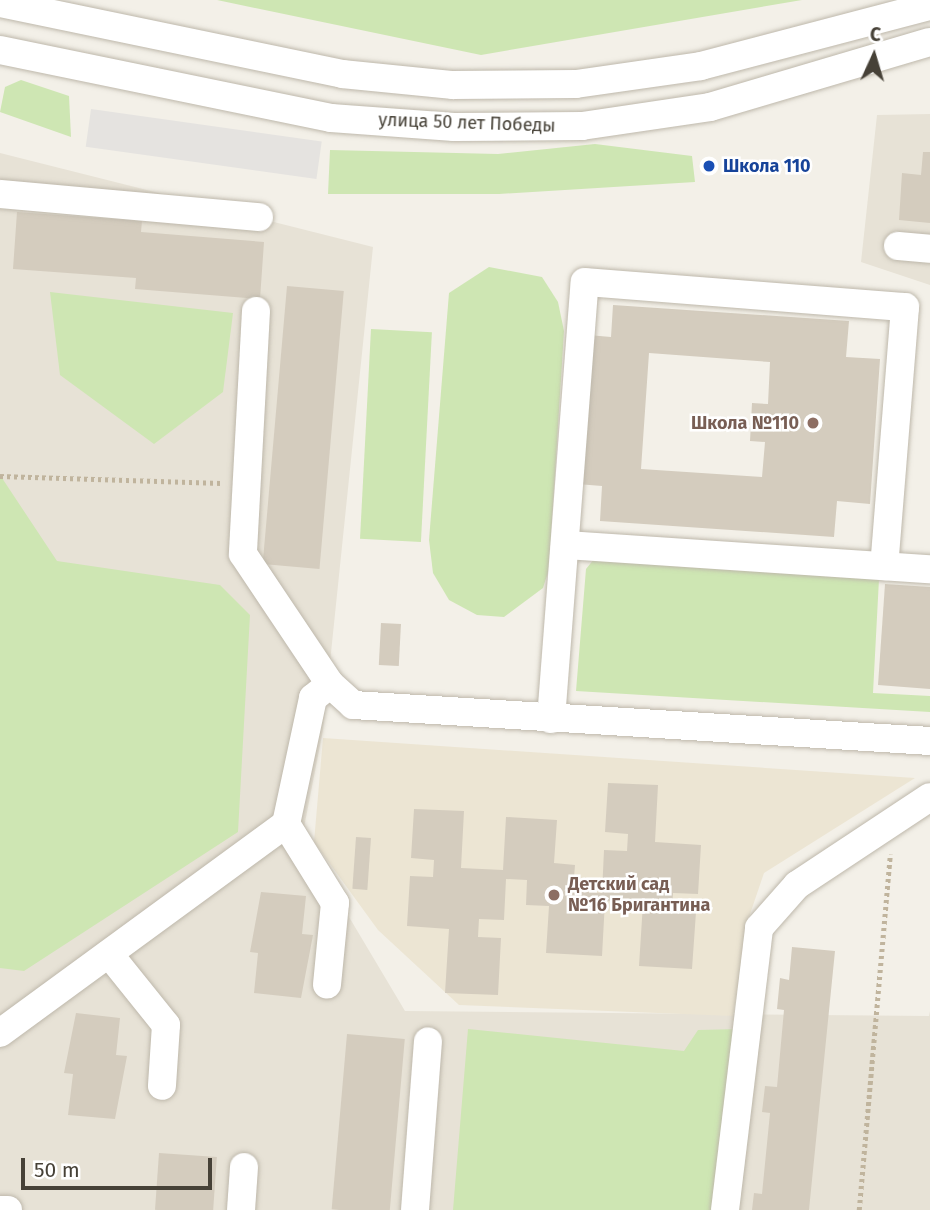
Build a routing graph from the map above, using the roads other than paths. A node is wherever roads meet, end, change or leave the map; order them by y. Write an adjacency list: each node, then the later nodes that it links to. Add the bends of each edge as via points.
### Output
1 (0, 3): 2 (street, via 329,72 453,85 576,84 701,66)
2 (930, 6)
3 (930, 42): 4 (street, улица 50 лет Победы, via 710,107 582,126 454,127 331,118)
4 (0, 50)
5 (0, 194): 6 (street)
6 (259, 217)
7 (898, 246): 8 (street)
8 (930, 249)
9 (256, 312): 13 (street, via 243,555)
10 (565, 545): 11 (street); 11 (street, via 585,282 905,307); 14 (street)
11 (884, 566): 12 (street)
12 (930, 569)
13 (330, 684): 14 (street, via 353,705); 17 (street, via 313,698)
14 (551, 719): 15 (street)
15 (930, 741)
16 (930, 797): 28 (street, via 797,885 759,928)
17 (286, 824): 18 (street); 19 (street, via 335,902)
18 (108, 954): 20 (street); 22 (street, via 166,1025)
19 (327, 985)
20 (0, 1033)
21 (428, 1041): 27 (street)
22 (162, 1086)
23 (244, 1167): 26 (street)
24 (0, 1210): 25 (street)
25 (8, 1210)
26 (241, 1210)
27 (415, 1210)
28 (725, 1210)

